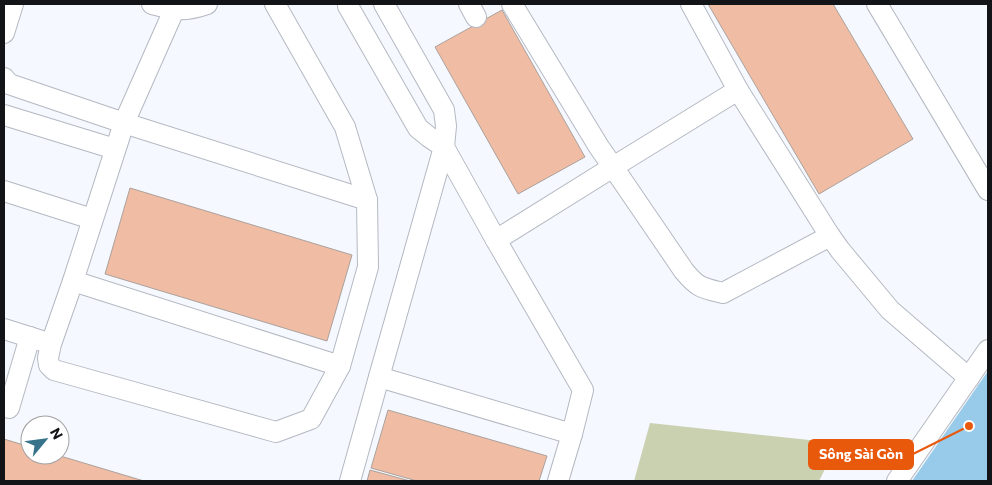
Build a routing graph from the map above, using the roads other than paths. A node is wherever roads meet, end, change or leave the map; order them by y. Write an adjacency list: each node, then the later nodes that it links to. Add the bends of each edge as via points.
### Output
1 (13, 4): 11 (street)
2 (152, 4): 10 (street)
3 (207, 4): 10 (street)
4 (275, 4): 21 (street, via 345,128)
5 (348, 4): 16 (street, via 418,128)
6 (384, 4): 16 (street, via 444,110)
7 (512, 4): 18 (street)
8 (691, 4): 13 (street)
9 (877, 4): 19 (street)
10 (174, 10): 15 (street)
11 (4, 33)
12 (4, 78): 15 (street, via 10,84)
13 (738, 90): 18 (street); 23 (street)
14 (4, 115): 17 (street)
15 (124, 123): 17 (street); 21 (street)
16 (444, 147): 24 (street); 31 (street)
17 (115, 149): 22 (street)
18 (614, 167): 23 (street, via 684,271 702,288 723,293); 24 (street)
19 (988, 190)
20 (4, 191): 22 (street)
21 (367, 200): 30 (street, via 368,267)
22 (92, 219): 25 (street)
23 (830, 236): 32 (street, via 890,310)
24 (496, 240): 34 (street, via 583,390)
25 (72, 281): 28 (street); 30 (street)
26 (4, 329): 27 (street)
27 (30, 337): 28 (street); 33 (street)
28 (51, 344): 30 (street, via 48,358 54,370 276,432 311,419)
29 (988, 350): 32 (street)
30 (340, 366)
31 (379, 377): 34 (street); 35 (street)
32 (969, 378): 37 (street)
33 (9, 408)
34 (572, 434): 36 (street)
35 (350, 481)
36 (558, 481)
37 (897, 481)

